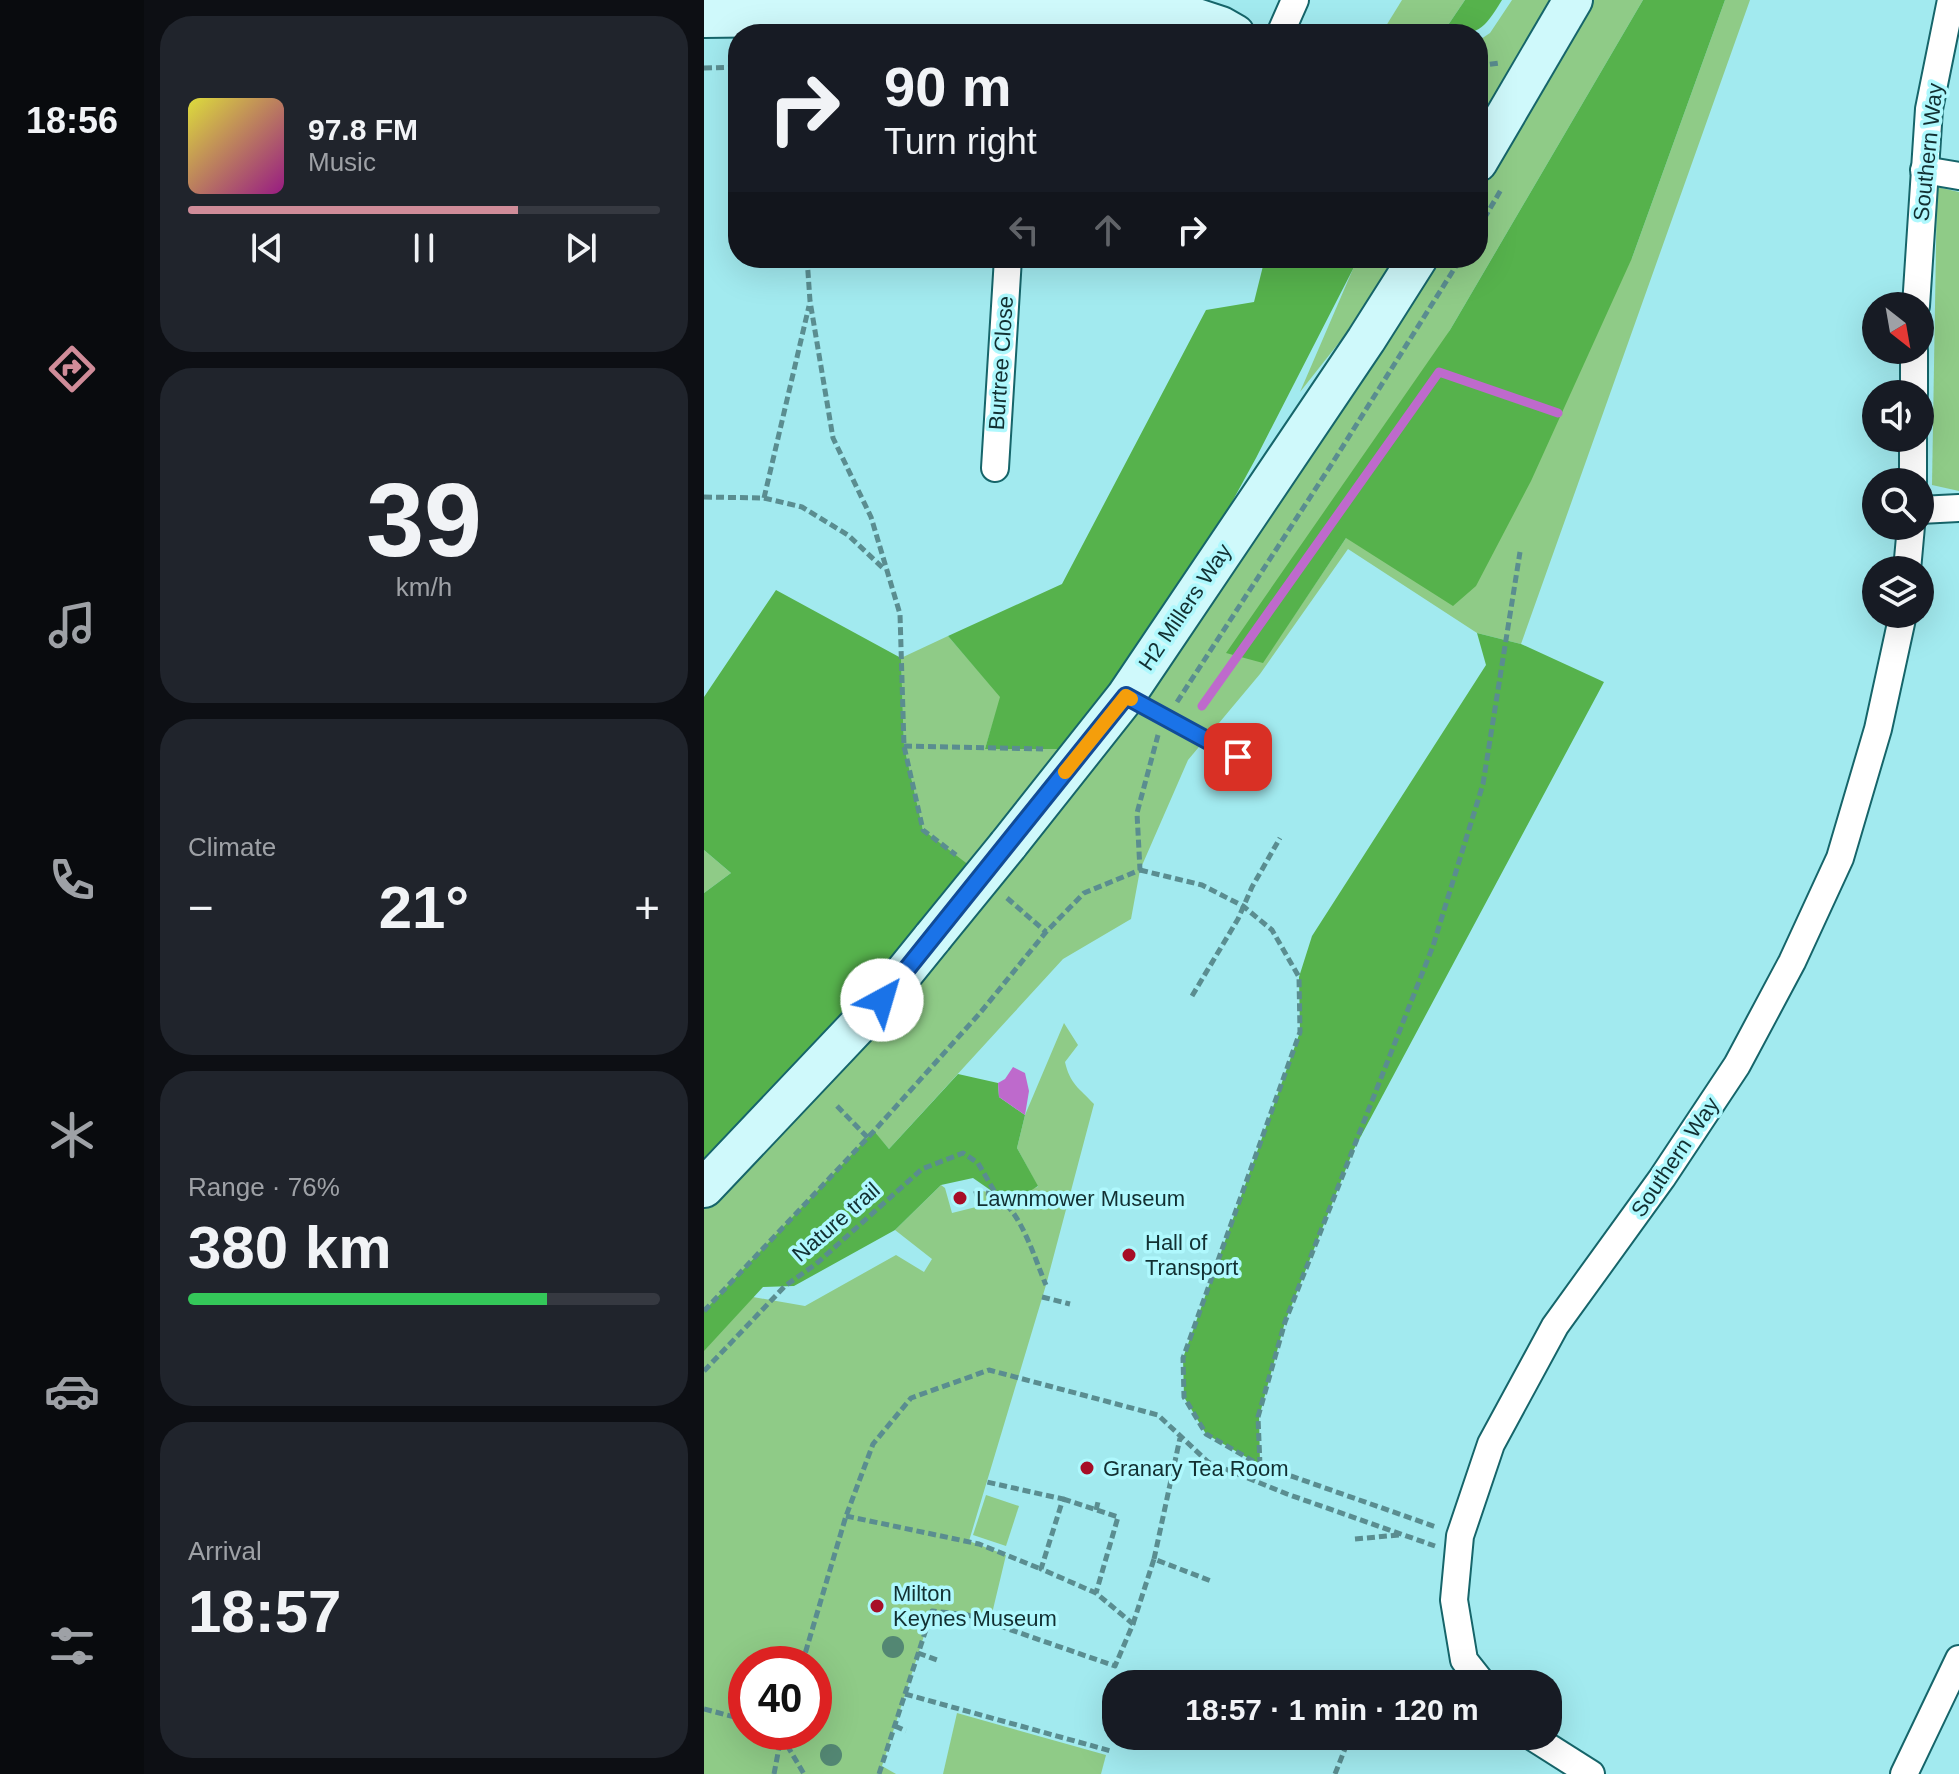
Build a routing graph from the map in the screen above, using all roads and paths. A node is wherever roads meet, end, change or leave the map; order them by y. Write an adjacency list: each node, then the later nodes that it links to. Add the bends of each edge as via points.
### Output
1 (1295, 0): 8 (street)
2 (1573, 0): 11 (street)
3 (1951, 0): 12 (street, Southern Way, via 1929,109)
4 (835, 5): 5 (street, via 781,17); 6 (street, via 870,16)
5 (704, 18)
6 (1014, 22): 7 (street, via 1169,9)
7 (1215, 24)
8 (1284, 24)
9 (728, 67): 10 (path)
10 (704, 68)
11 (1488, 145)
12 (1924, 170): 13 (street); 19 (street, Southern Way)
13 (1959, 176)
14 (808, 268): 20 (path)
15 (1007, 268): 22 (street, Burtree Close)
16 (1394, 268): 21 (street)
17 (1412, 268): 21 (street, H2 Millers Way)
18 (1455, 268): 31 (path)
19 (1917, 292)
20 (810, 301): 24 (path); 28 (path, via 833,438 871,517)
21 (1366, 340): 30 (street, H2 Millers Way)
22 (995, 468)
23 (704, 497): 24 (path)
24 (764, 498): 28 (path, via 802,507 848,535)
25 (1959, 508): 26 (street)
26 (1934, 509)
27 (1520, 552): 53 (path, via 1483,784 1433,946 1285,1322 1258,1417)
28 (887, 572): 32 (path, via 900,614)
29 (1900, 628): 61 (street, Southern Way, via 1878,729 1840,858 1792,962 1729,1078 1555,1326 1491,1444)
30 (1126, 696): 31 (lane); 33 (street, H2 Millers Way)
31 (1166, 719): 34 (lane); 37 (path, via 1137,813)
32 (904, 746): 33 (path); 36 (path, via 923,830)
33 (1084, 749): 44 (street, H2 Millers Way, bridge, via 882,1000)
34 (1262, 770)
35 (1280, 838): 39 (path)
36 (964, 861)
37 (1140, 870): 39 (path, via 1202,885); 40 (path, via 1084,893)
38 (1005, 896): 40 (path)
39 (1243, 906): 41 (path); 53 (path, via 1272,930 1299,977 1300,1032 1183,1358 1183,1384 1184,1397 1206,1434)
40 (1046, 932): 43 (path)
41 (1192, 996)
42 (837, 1106): 43 (path)
43 (868, 1138): 50 (path)
44 (704, 1188)
45 (974, 1194): 46 (path)
46 (996, 1194): 47 (path, via 1018,1218); 51 (path, Nature trail, via 978,1163 963,1153 922,1169 785,1286)
47 (1046, 1285)
48 (1042, 1297): 49 (path)
49 (1070, 1304)
50 (704, 1311)
51 (704, 1371)
52 (1180, 1438): 58 (path, via 1158,1415 989,1370 911,1398 873,1444); 59 (path, via 1208,1462); 62 (path)
53 (1260, 1465): 61 (path)
54 (987, 1482): 55 (path)
55 (1063, 1499): 57 (path); 63 (path)
56 (1098, 1502): 57 (path)
57 (1096, 1510): 65 (path, via 1118,1517)
58 (846, 1516): 63 (path, via 979,1544); 67 (path)
59 (1404, 1535): 60 (path); 61 (path)
60 (1355, 1539)
61 (1459, 1545): 71 (street, Southern Way, via 1454,1600 1464,1660)
62 (1154, 1559): 64 (path); 66 (path)
63 (1041, 1569): 65 (path)
64 (1211, 1581)
65 (1096, 1593): 66 (path)
66 (1133, 1624): 68 (path, via 1115,1666 968,1615 932,1611)
67 (807, 1646)
68 (918, 1653): 70 (path); 72 (path)
69 (1959, 1659): 87 (street)
70 (937, 1660)
71 (1472, 1670)
72 (905, 1694): 75 (path); 81 (path)
73 (704, 1709): 74 (path)
74 (728, 1715)
75 (895, 1726): 76 (path); 84 (path)
76 (906, 1731)
77 (778, 1750): 82 (path)
78 (790, 1750): 83 (path)
79 (1344, 1750): 85 (path)
80 (1553, 1750): 86 (street)
81 (1111, 1751)
82 (774, 1774)
83 (804, 1774)
84 (879, 1774)
85 (1335, 1774)
86 (1591, 1774)
87 (1904, 1774)

